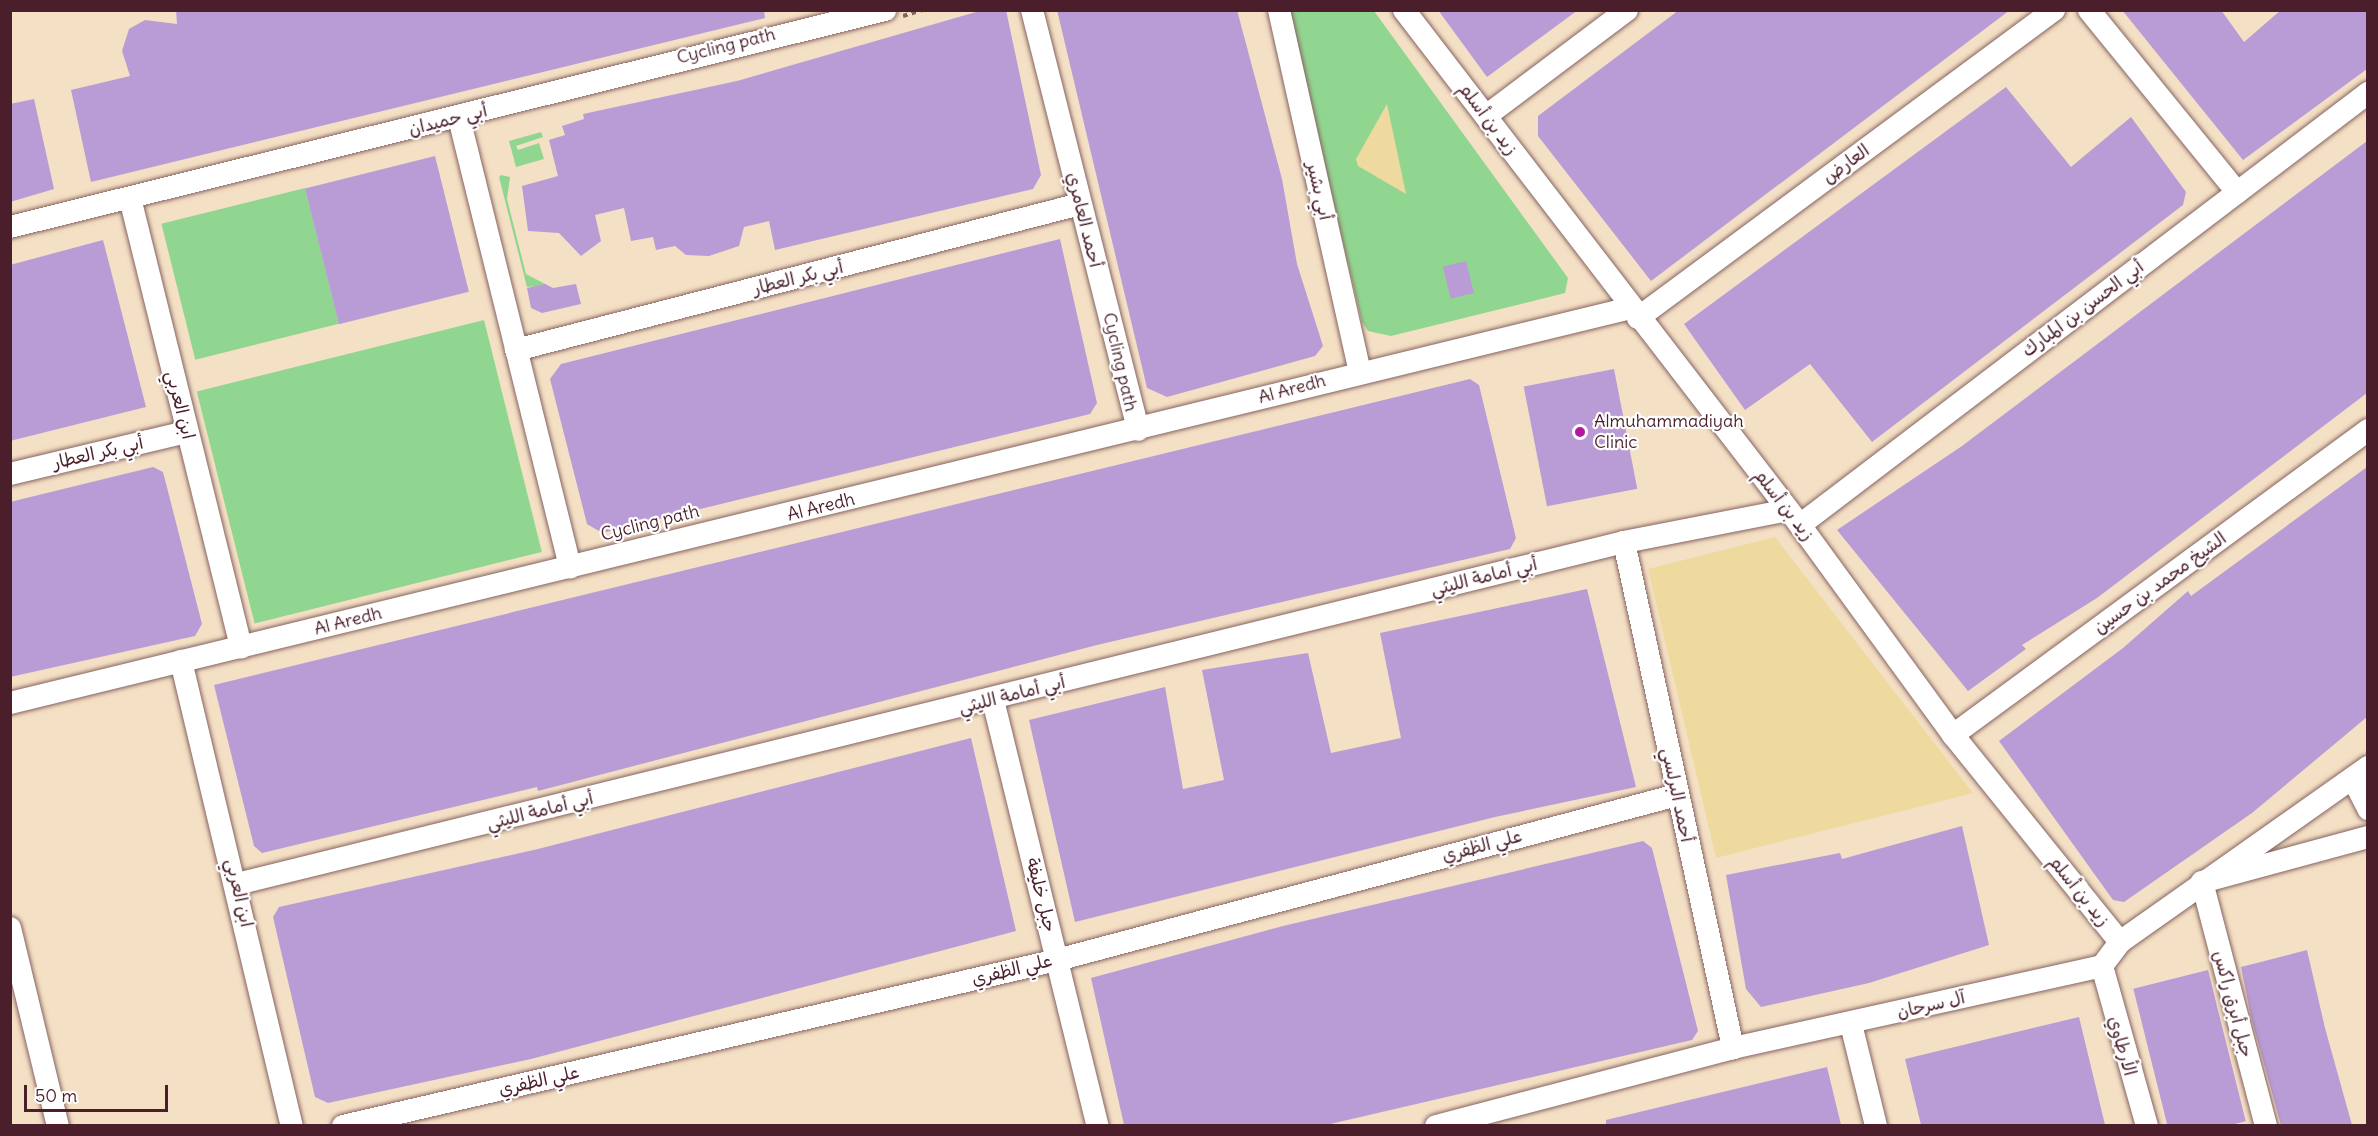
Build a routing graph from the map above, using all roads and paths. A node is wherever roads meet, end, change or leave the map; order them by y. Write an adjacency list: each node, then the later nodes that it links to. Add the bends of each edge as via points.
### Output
1 (924, 10): 8 (path)
2 (1032, 10): 14 (street, أحمد العامري)
3 (1279, 10): 18 (street, أبي بشير)
4 (1404, 10): 10 (street, زيد بن أسلم)
5 (1627, 10): 10 (street)
6 (2054, 10): 16 (street, العارض)
7 (2090, 10): 12 (street)
8 (893, 13): 11 (street, أبي حميدان)
9 (2367, 93): 12 (street, أبي الحسن بن المبارك)
10 (1486, 116): 16 (street, زيد بن أسلم)
11 (459, 118): 13 (street, أبي حميدان); 17 (street)
12 (2236, 192): 23 (street, أبي الحسن بن المبارك)
13 (130, 198): 15 (street, أبي حميدان); 21 (street, ابن العربي)
14 (1080, 204): 17 (street, أبي بكر العطار); 19 (street, أحمد العامري)
15 (10, 227)
16 (1634, 313): 18 (street, Al Aredh); 23 (street, زيد بن أسلم)
17 (516, 350): 25 (street)
18 (1360, 371): 19 (street, Al Aredh)
19 (1138, 430): 25 (street, Al Aredh)
20 (2367, 430): 30 (street, الشيخ محمد بن حسين)
21 (186, 432): 22 (street, أبي بكر العطار); 26 (street, ابن العربي)
22 (10, 474)
23 (1794, 518): 24 (street, أبي أمامة الليثي); 30 (street, زيد بن أسلم)
24 (1624, 542): 28 (street, أبي أمامة الليثي); 32 (street, أحمد البرلسي)
25 (570, 567): 26 (street, Al Aredh)
26 (241, 647): 27 (street, Al Aredh)
27 (181, 661): 29 (street, Al Aredh); 36 (street, ابن العربي)
28 (993, 700): 36 (street, أبي أمامة الليثي); 39 (street, جبل خليفة)
29 (10, 703)
30 (1953, 735): 38 (street, زيد بن أسلم)
31 (2360, 773): 33 (street); 35 (street)
32 (1677, 795): 39 (street, علي الظفري); 42 (street, أحمد البرلسي)
33 (2367, 809)
34 (2367, 837): 35 (street)
35 (2202, 882): 38 (street); 51 (street, جبل أبرق راكس)
36 (237, 884): 45 (street, ابن العربي)
37 (10, 928): 44 (street)
38 (2120, 942): 40 (street)
39 (1057, 960): 46 (street, علي الظفري); 47 (street, جبل خليفة)
40 (2102, 966): 41 (street, آل سرحان); 50 (street, الأرطاوي)
41 (1851, 1024): 42 (street, آل سرحان); 49 (street)
42 (1733, 1048): 43 (street, آل سرحان)
43 (1475, 1121): 48 (street, آل سرحان)
44 (58, 1125)
45 (292, 1125)
46 (343, 1125)
47 (1098, 1125)
48 (1436, 1125)
49 (1876, 1125)
50 (2146, 1125)
51 (2266, 1125)

